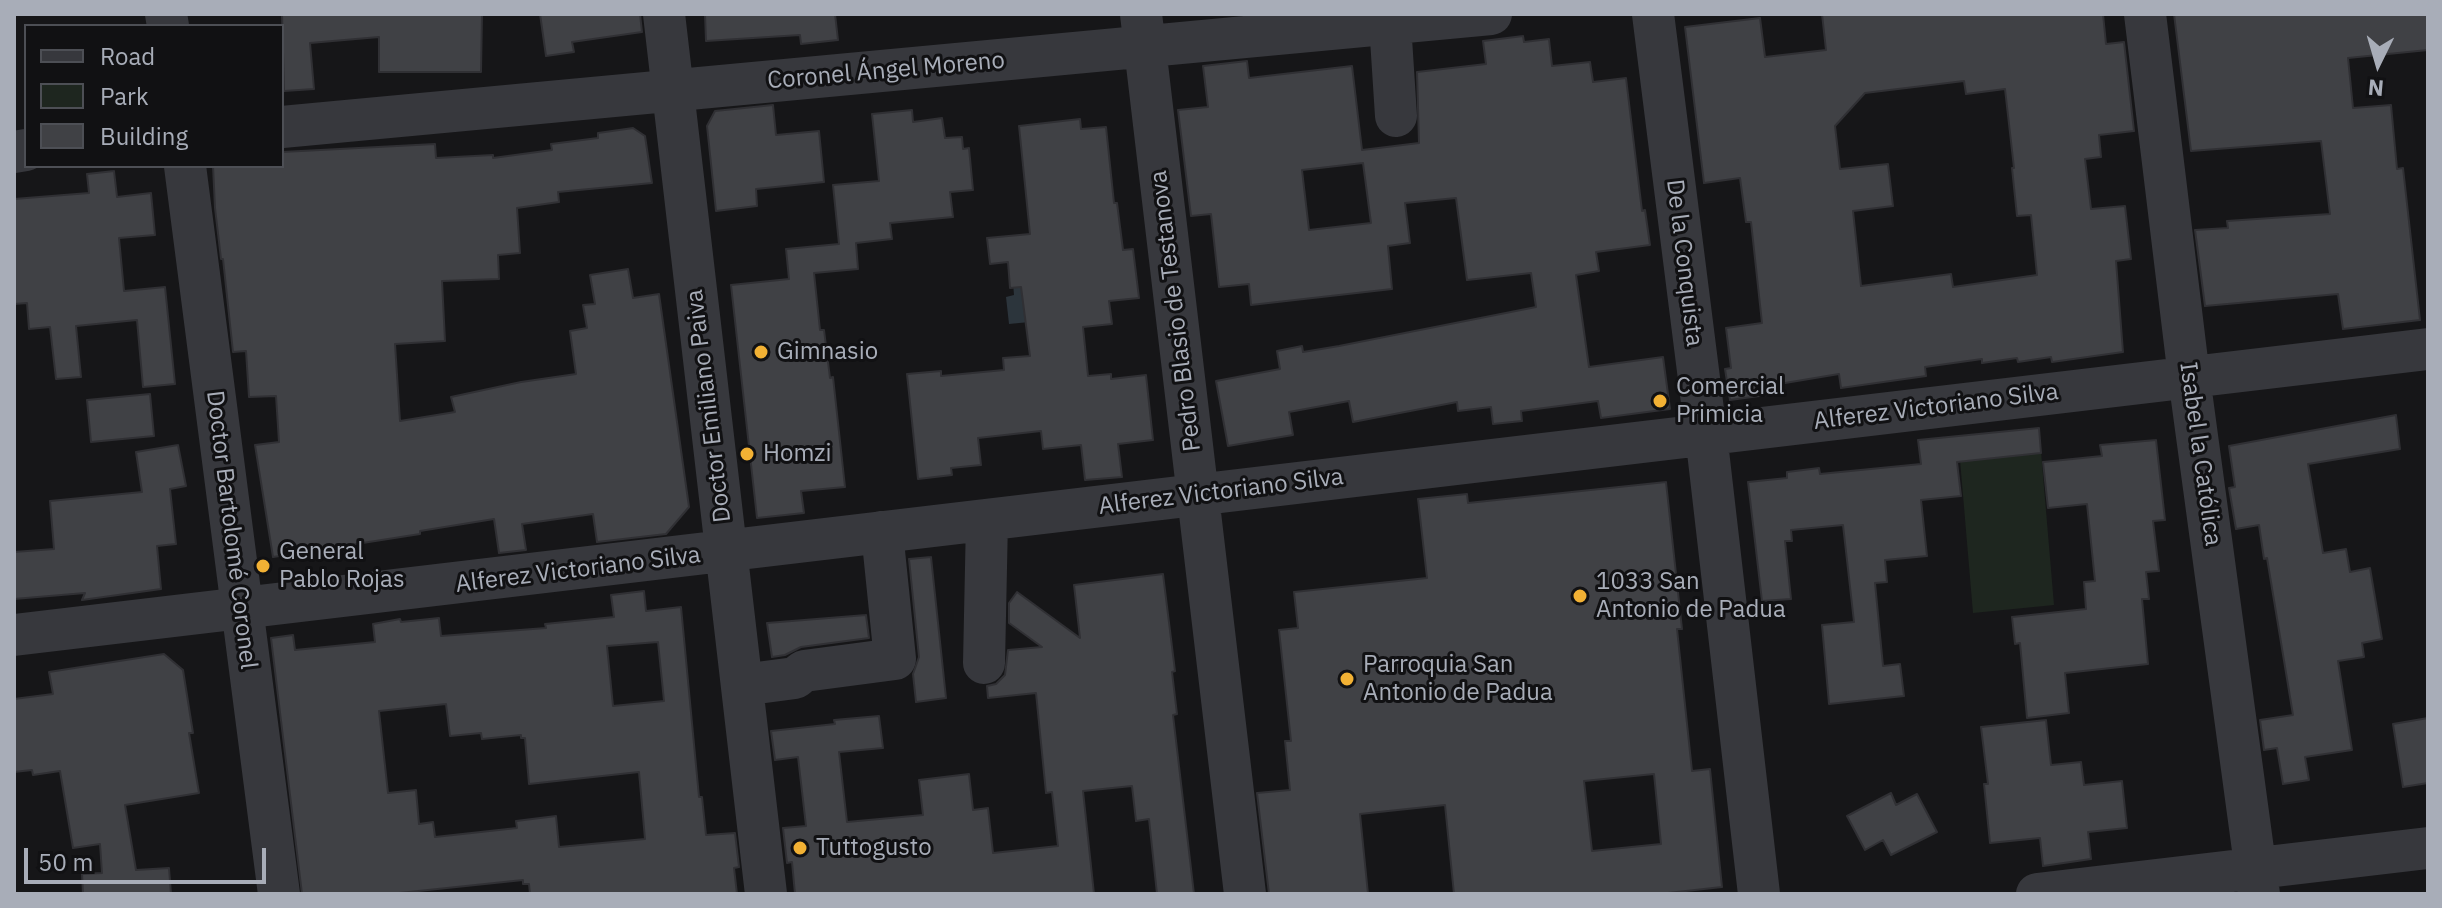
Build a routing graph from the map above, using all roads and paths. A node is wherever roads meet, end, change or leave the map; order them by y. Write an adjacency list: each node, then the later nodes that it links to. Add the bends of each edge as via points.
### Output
1 (664, 14): 7 (street, Doctor Emiliano Paiva)
2 (1491, 14): 5 (street, Coronel Ángel Moreno)
3 (1653, 14): 13 (street, De la Conquista)
4 (2145, 14): 12 (street, Isabel la Católica)
5 (1390, 23): 6 (street, Coronel Ángel Moreno); 8 (street)
6 (1143, 30): 7 (street, Coronel Ángel Moreno); 14 (street, Pedro Blasio de Testanova)
7 (672, 90): 9 (street, Coronel Ángel Moreno); 17 (street, Doctor Emiliano Paiva)
8 (1396, 116)
9 (284, 127)
10 (185, 168): 18 (street, Doctor Bartolomé Coronel)
11 (2428, 349): 12 (street, Alferez Victoriano Silva)
12 (2189, 377): 13 (street, Alferez Victoriano Silva); 23 (street, Isabel la Católica)
13 (1706, 434): 14 (street, Alferez Victoriano Silva); 27 (street, De la Conquista)
14 (1198, 494): 15 (street, Alferez Victoriano Silva); 26 (street, Pedro Blasio de Testanova)
15 (987, 520): 16 (street, Alferez Victoriano Silva); 20 (street)
16 (882, 532): 17 (street, Alferez Victoriano Silva); 21 (street, via 895,659)
17 (726, 553): 18 (street, Alferez Victoriano Silva); 21 (street, Doctor Emiliano Paiva)
18 (240, 609): 19 (street, Alferez Victoriano Silva); 24 (street, Doctor Bartolomé Coronel)
19 (14, 635)
20 (984, 663)
21 (742, 685): 25 (street, Doctor Emiliano Paiva)
22 (2428, 848): 23 (street)
23 (2257, 881): 28 (street)
24 (279, 894)
25 (766, 894)
26 (1245, 894)
27 (1759, 894)
28 (2037, 894)

